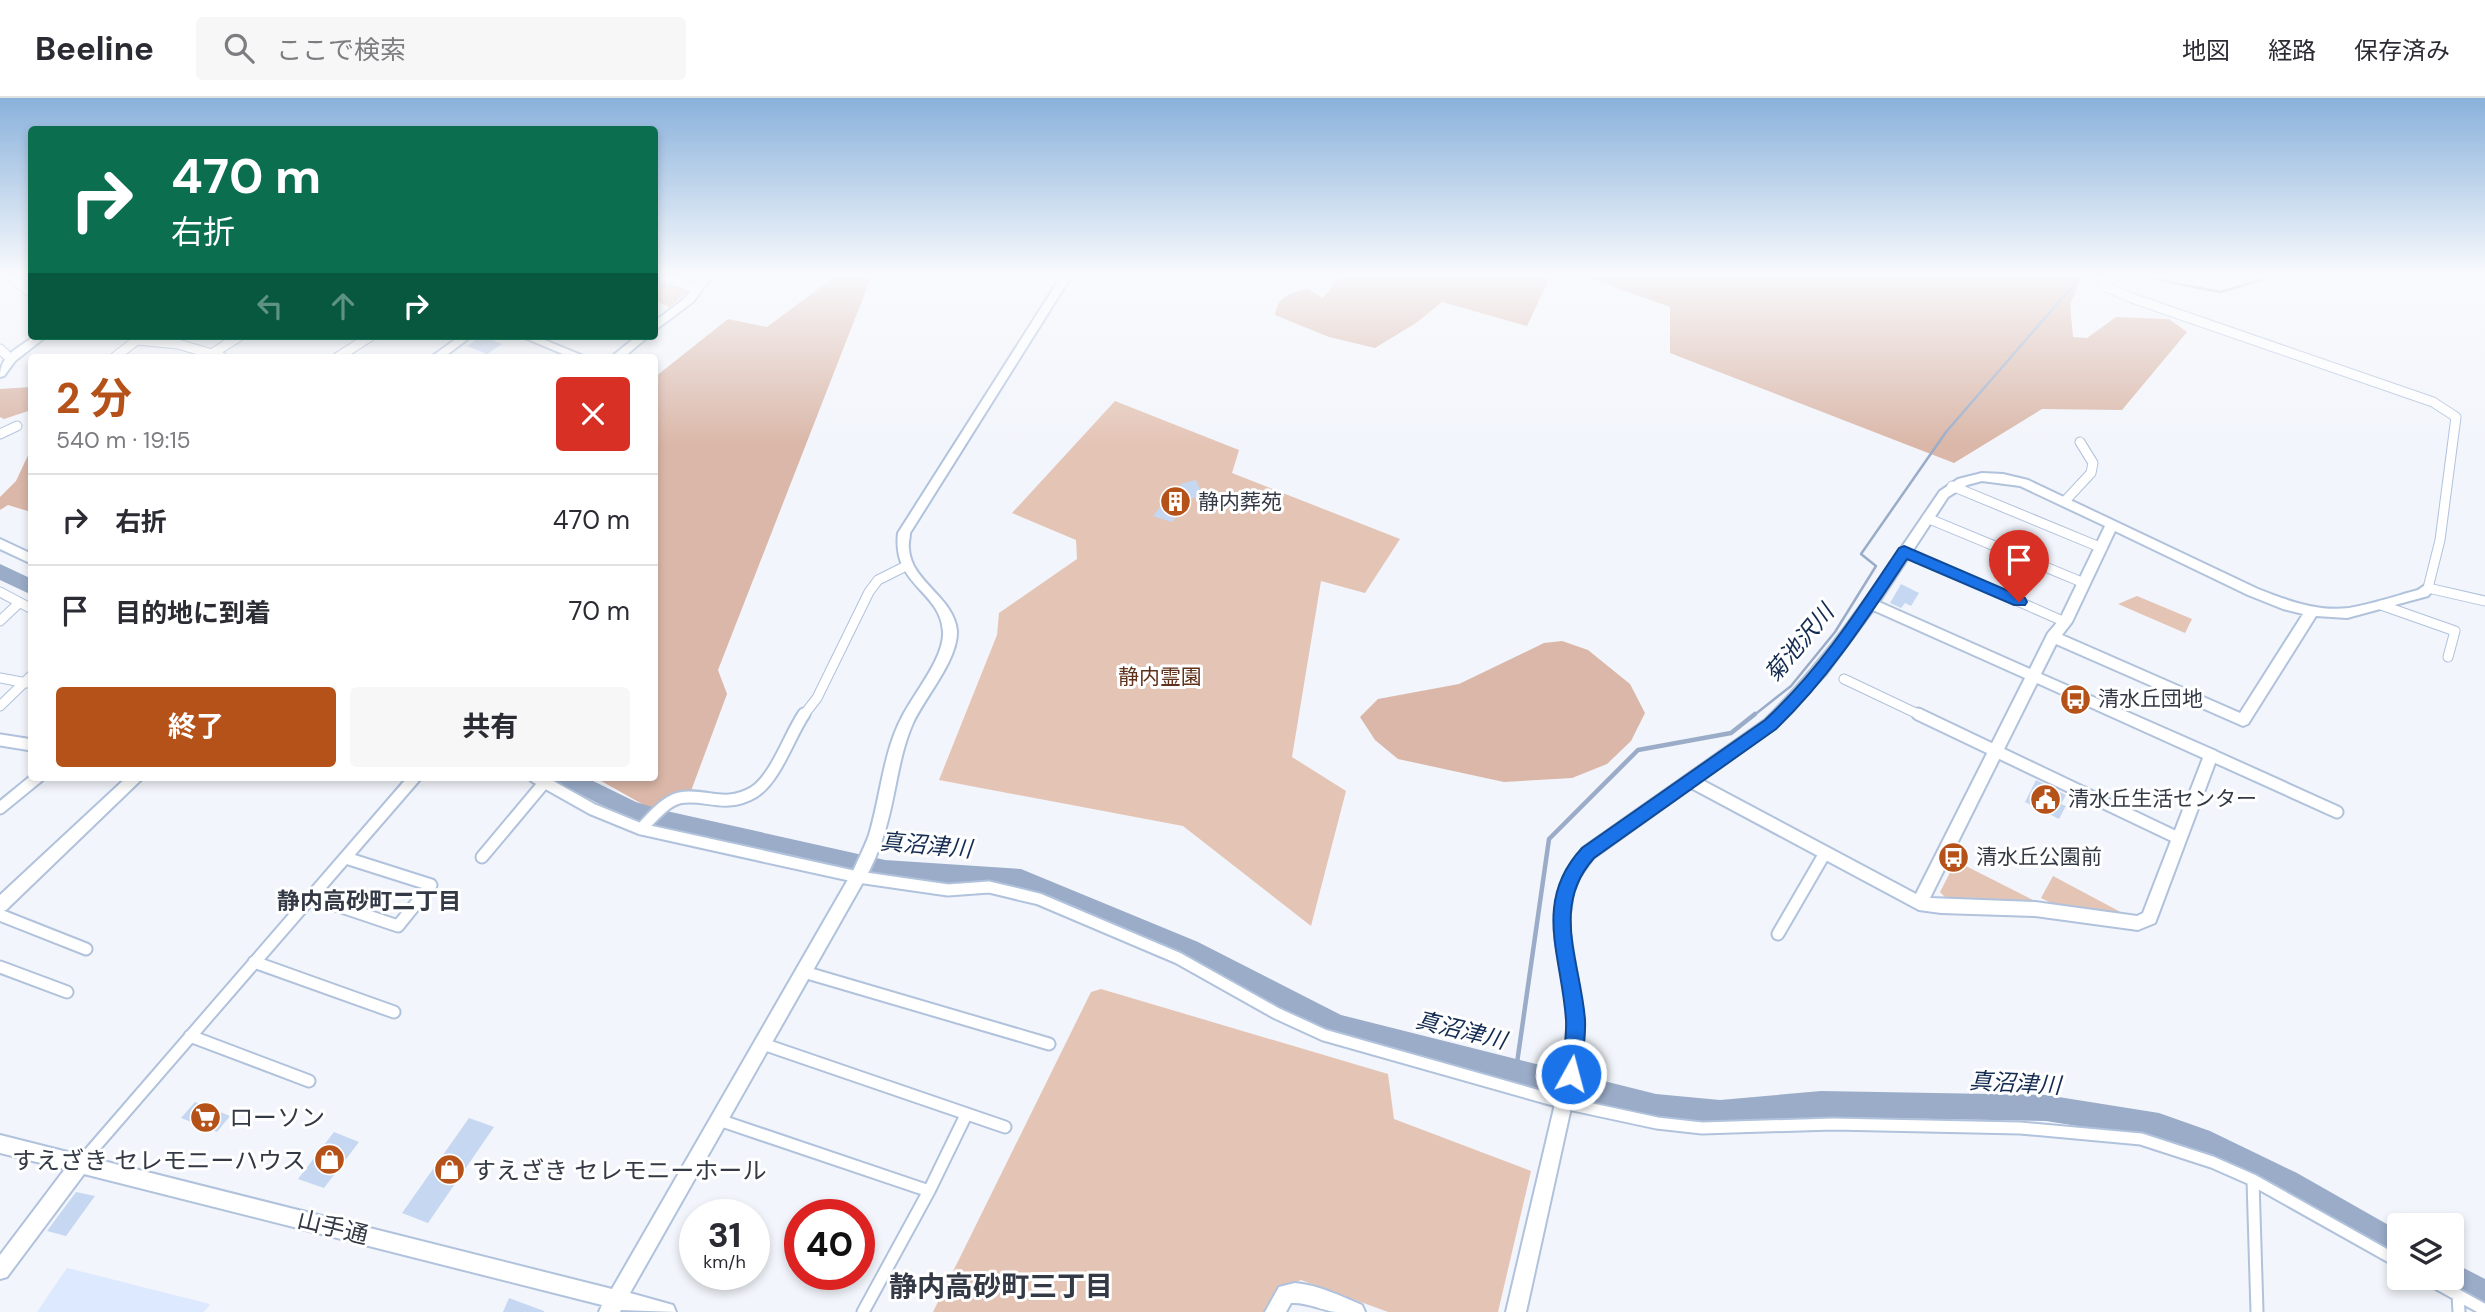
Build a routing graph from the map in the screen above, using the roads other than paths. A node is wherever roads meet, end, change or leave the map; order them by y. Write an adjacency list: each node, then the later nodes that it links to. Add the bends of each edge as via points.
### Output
1 (1031, 332): 32 (street, via 907,525 901,541)
2 (2229, 332): 34 (street, via 2433,402 2456,417 2440,540)
3 (37, 340): 19 (street)
4 (137, 340): 12 (street)
5 (153, 340): 13 (street)
6 (235, 340): 14 (street)
7 (365, 340): 15 (street)
8 (461, 340): 16 (street)
9 (535, 340): 17 (street)
10 (639, 340): 18 (street)
11 (0, 349): 19 (street)
12 (119, 354)
13 (213, 354)
14 (218, 354)
15 (343, 354)
16 (441, 354)
17 (572, 354)
18 (621, 354)
19 (11, 359): 20 (street)
20 (0, 374)
21 (17, 426): 22 (street)
22 (0, 433)
23 (2080, 442): 25 (street, via 2093,463 2091,473)
24 (1952, 486): 25 (street, via 1998,477); 26 (street); 29 (street)
25 (2065, 501): 27 (street)
26 (1927, 518): 30 (street); 33 (street)
27 (2112, 524): 29 (street); 41 (street, via 2253,592)
28 (2, 546): 31 (street)
29 (2102, 548): 33 (street)
30 (1904, 551): 38 (street); 43 (street)
31 (28, 558)
32 (908, 565): 64 (street, via 878,580 869,592 817,698 755,791 723,801 679,798); 69 (street, via 943,607 951,639 897,745 870,855)
33 (2084, 583): 43 (street)
34 (2428, 588): 36 (street); 39 (street)
35 (0, 592): 37 (street)
36 (2485, 601)
37 (19, 603): 40 (street); 42 (street)
38 (1871, 604): 46 (street); 61 (street, via 1838,652 1795,701)
39 (2381, 606): 41 (street, via 2347,612); 45 (street, via 2455,631)
40 (28, 608)
41 (2312, 611): 44 (street, via 2243,720)
42 (0, 621)
43 (2065, 622): 44 (street)
44 (2053, 637): 46 (street)
45 (2448, 657)
46 (2034, 676): 54 (street); 55 (street)
47 (0, 678): 49 (street)
48 (1844, 679): 54 (street)
49 (28, 680)
50 (28, 681): 51 (street)
51 (0, 706)
52 (0, 740): 53 (street)
53 (28, 744)
54 (1996, 751): 65 (street); 71 (street)
55 (2211, 755): 63 (street); 65 (street)
56 (33, 781): 62 (street)
57 (133, 781): 72 (street)
58 (412, 781): 68 (street)
59 (538, 781): 67 (street)
60 (541, 781): 64 (street, via 592,809)
61 (1690, 781): 66 (street); 85 (street, via 1588,853 1567,883 1560,925 1576,1021)
62 (0, 808)
63 (2337, 812)
64 (644, 826): 69 (street)
65 (2178, 838): 71 (street, via 2145,922 2035,909)
66 (1825, 853): 71 (street); 74 (street)
67 (482, 857)
68 (346, 858): 70 (street); 70 (street, via 431,885 398,926)
69 (860, 875): 78 (street); 85 (street, via 948,890 989,887 1038,899 1178,958 1324,1035)
70 (312, 897): 76 (street)
71 (1919, 903)
72 (0, 905)
73 (0, 915): 75 (street)
74 (1779, 934)
75 (86, 949)
76 (254, 962): 80 (street); 81 (street)
77 (0, 967): 79 (street)
78 (804, 972): 82 (street); 83 (street)
79 (67, 992)
80 (394, 1012)
81 (190, 1037): 84 (street); 90 (street)
82 (763, 1044): 86 (street); 87 (street)
83 (1049, 1044)
84 (309, 1081)
85 (1565, 1099): 91 (street, via 1657,1123 1702,1128 1846,1124 2101,1133 2180,1150); 103 (street)
86 (966, 1115): 88 (street); 92 (street)
87 (719, 1119): 92 (street); 97 (street)
88 (1005, 1127)
89 (0, 1144): 90 (street, 山手通)
90 (80, 1164): 94 (street); 97 (street, 山手通)
91 (2253, 1180): 93 (street); 104 (street)
92 (929, 1191): 100 (street)
93 (2387, 1255)
94 (0, 1270)
95 (2449, 1290): 96 (street)
96 (2458, 1295): 98 (street); 105 (street)
97 (613, 1306): 99 (street, 山手通)
98 (2485, 1310)
99 (666, 1312)
100 (863, 1312)
101 (1275, 1312): 102 (street, via 1286,1294 1298,1292)
102 (1355, 1312)
103 (1516, 1312)
104 (2256, 1312)
105 (2459, 1312)

